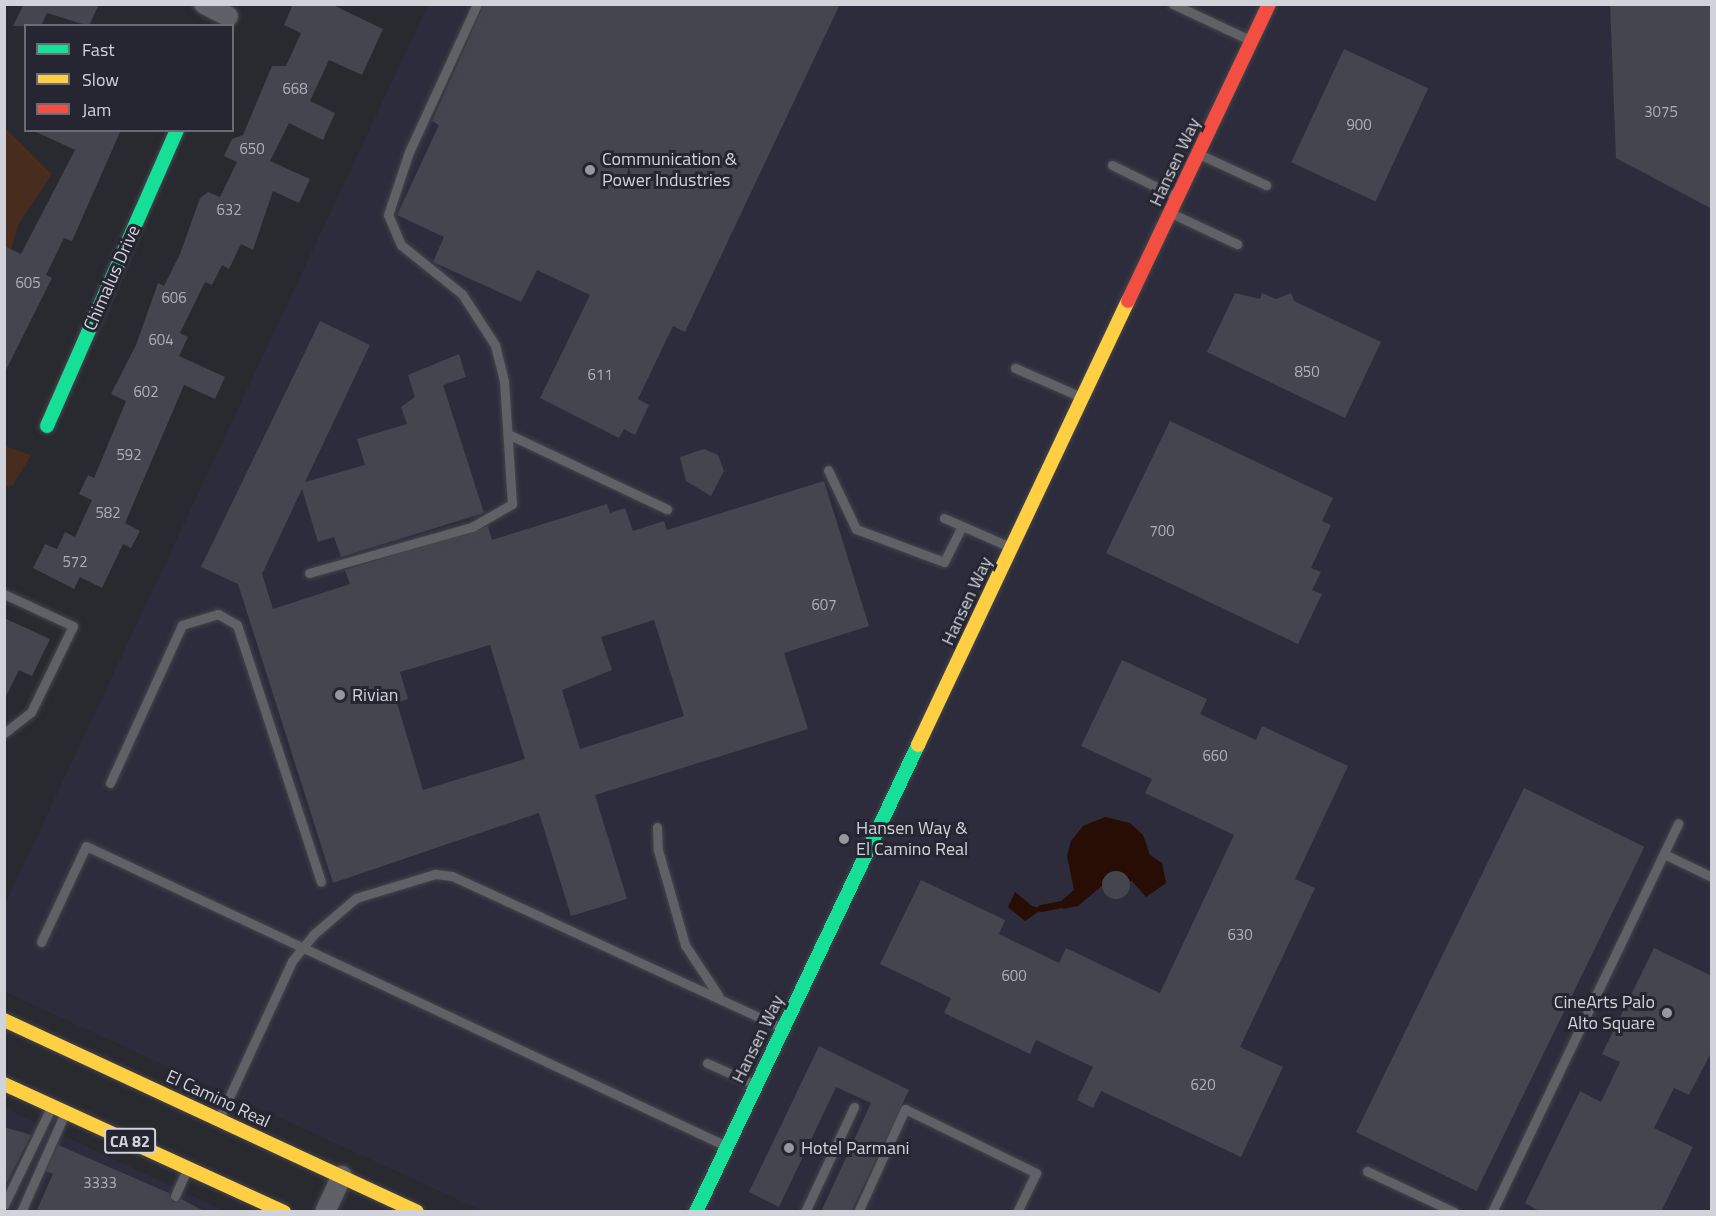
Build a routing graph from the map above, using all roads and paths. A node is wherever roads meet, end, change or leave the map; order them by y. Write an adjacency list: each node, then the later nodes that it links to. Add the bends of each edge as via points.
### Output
1 (204, 4): 5 (street)
2 (477, 4): 17 (lane, via 409,152 388,215 400,245 477,312 504,381)
3 (1173, 4): 6 (lane)
4 (1269, 4): 6 (street, Hansen Way)
5 (228, 15)
6 (1252, 41): 8 (street, Hansen Way)
7 (176, 132): 16 (street, Chimalus Drive)
8 (1199, 154): 10 (lane); 11 (street, Hansen Way)
9 (1112, 165): 11 (lane)
10 (1266, 185)
11 (1178, 198): 12 (street, Hansen Way)
12 (1171, 213): 13 (lane); 15 (street, Hansen Way)
13 (1237, 244)
14 (1015, 368): 15 (lane)
15 (1083, 398): 22 (street, Hansen Way)
16 (47, 426)
17 (508, 434): 19 (lane); 23 (lane, via 512,504 502,514)
18 (828, 470): 21 (lane, via 856,529 944,562)
19 (667, 509)
20 (944, 518): 21 (lane)
21 (962, 526): 22 (lane)
22 (1012, 548): 36 (street, Hansen Way)
23 (309, 573)
24 (4, 594): 25 (lane, via 73,626 31,712)
25 (4, 733)
26 (110, 783): 31 (lane, via 182,625 218,614 237,626)
27 (1678, 823): 29 (lane)
28 (657, 827): 34 (lane, via 658,850 685,945)
29 (1664, 854): 30 (lane); 60 (lane)
30 (1712, 877)
31 (321, 882)
32 (41, 942): 33 (lane, via 86,846)
33 (302, 947): 34 (lane, via 356,898 435,874 452,876 669,979); 43 (lane); 44 (lane)
34 (718, 995): 36 (lane)
35 (4, 1020): 43 (street, El Camino Real)
36 (783, 1028): 39 (street, Hansen Way)
37 (707, 1063): 39 (lane)
38 (4, 1084): 40 (street, CA 82)
39 (756, 1085): 44 (street, Hansen Way)
40 (52, 1106): 42 (street, CA 82); 49 (lane)
41 (854, 1107): 56 (lane)
42 (65, 1112): 45 (street, CA 82); 51 (lane)
43 (219, 1119): 47 (street, El Camino Real)
44 (727, 1147): 55 (street, Hansen Way)
45 (188, 1167): 48 (lane); 50 (street, CA 82)
46 (1367, 1171): 59 (lane)
47 (342, 1176): 53 (street); 54 (street, El Camino Real)
48 (175, 1196)
49 (4, 1205)
50 (253, 1205): 52 (street, CA 82)
51 (21, 1212)
52 (284, 1212)
53 (325, 1212)
54 (417, 1212)
55 (696, 1212)
56 (805, 1212)
57 (858, 1212): 58 (lane, via 905,1109 1036,1173)
58 (1017, 1212)
59 (1454, 1212)
60 (1492, 1212)

